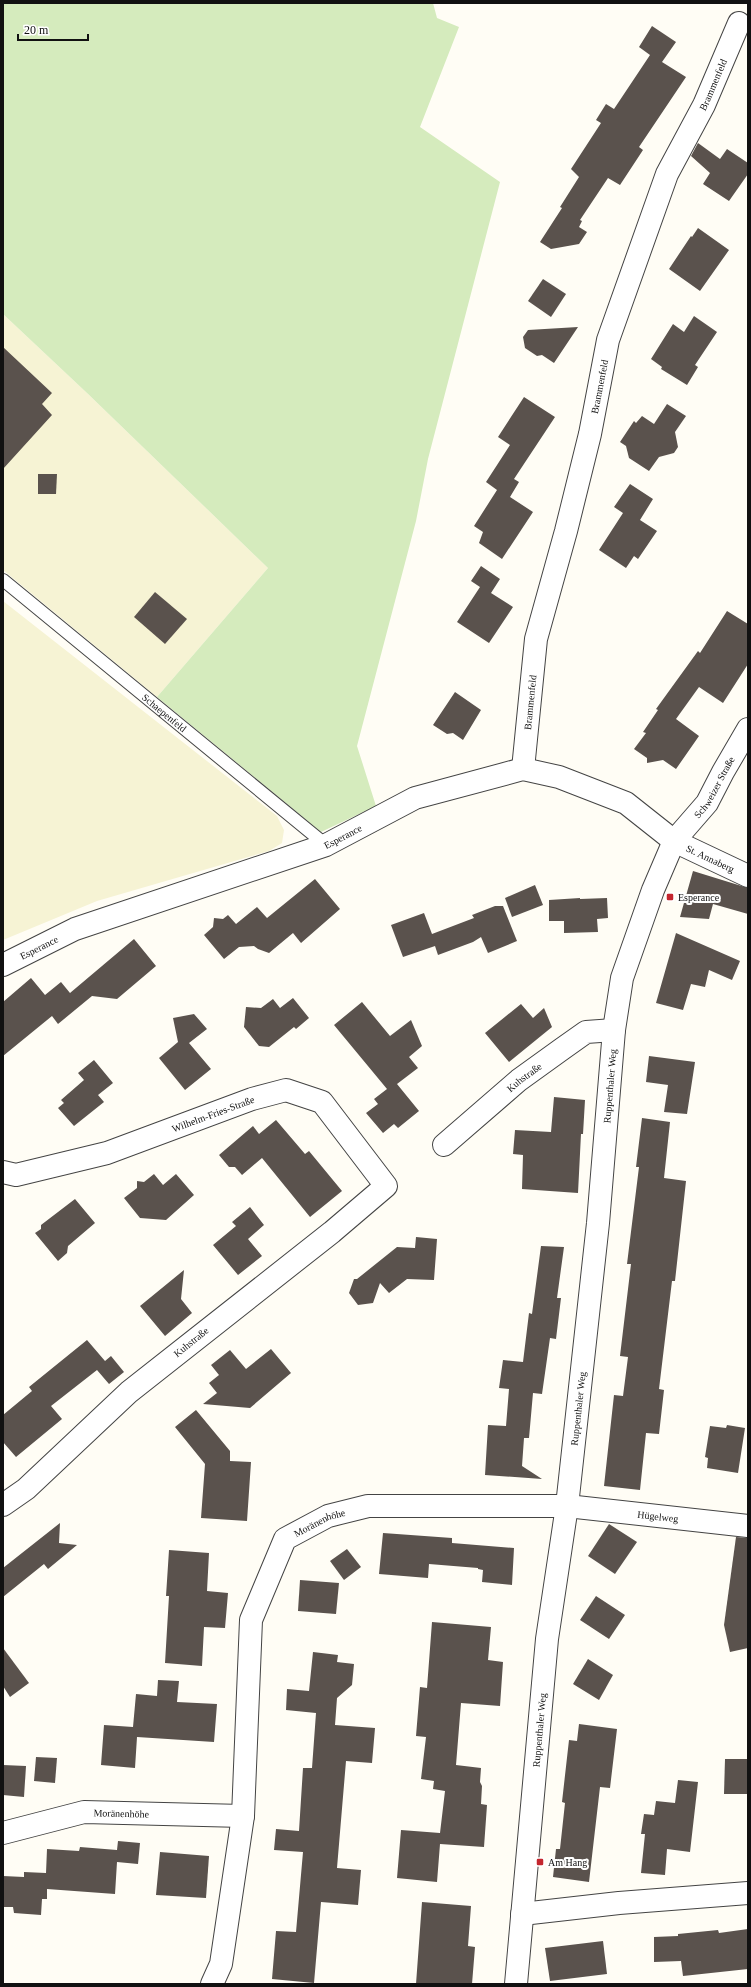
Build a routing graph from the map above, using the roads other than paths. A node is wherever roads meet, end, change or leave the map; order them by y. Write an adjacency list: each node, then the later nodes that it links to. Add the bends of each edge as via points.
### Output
1 (740, 23): 4 (street, Brammenfeld, via 704,105 667,174 608,340 566,531 536,639)
2 (3, 580): 6 (lane, Schaepenfeld)
3 (748, 729): 5 (street, Schweizer Straße, via 707,804)
4 (523, 770): 5 (street, Esperance, via 559,777 626,803); 6 (street, Esperance, via 414,798)
5 (674, 841): 7 (street, St. Annaberg); 9 (street, Ruppenthaler Weg, via 653,890 622,978)
6 (326, 844): 8 (street, Esperance, via 75,929)
7 (748, 876)
8 (3, 965)
9 (614, 1030): 10 (street, Kuhstraße, via 586,1032 520,1080); 14 (street, Ruppenthaler Weg, via 598,1223)
10 (444, 1145)
11 (3, 1172): 12 (street, Wilhelm-Fries-Straße, via 16,1175 108,1153 252,1099 286,1090 322,1102)
12 (386, 1186): 13 (street, Kuhstraße, via 332,1232 129,1392 26,1489)
13 (3, 1505)
14 (567, 1506): 15 (street, Hügelweg); 16 (street, Moränenhöhe, via 368,1506 328,1516 285,1538 251,1620); 19 (street, Ruppenthaler Weg, via 547,1639)
15 (748, 1526)
16 (243, 1816): 17 (street, Moränenhöhe, via 84,1812); 20 (street, Moränenhöhe, via 221,1964)
17 (3, 1833)
18 (748, 1893): 19 (street)
19 (522, 1914): 21 (street, Ruppenthaler Weg)
20 (212, 1984)
21 (516, 1984)

